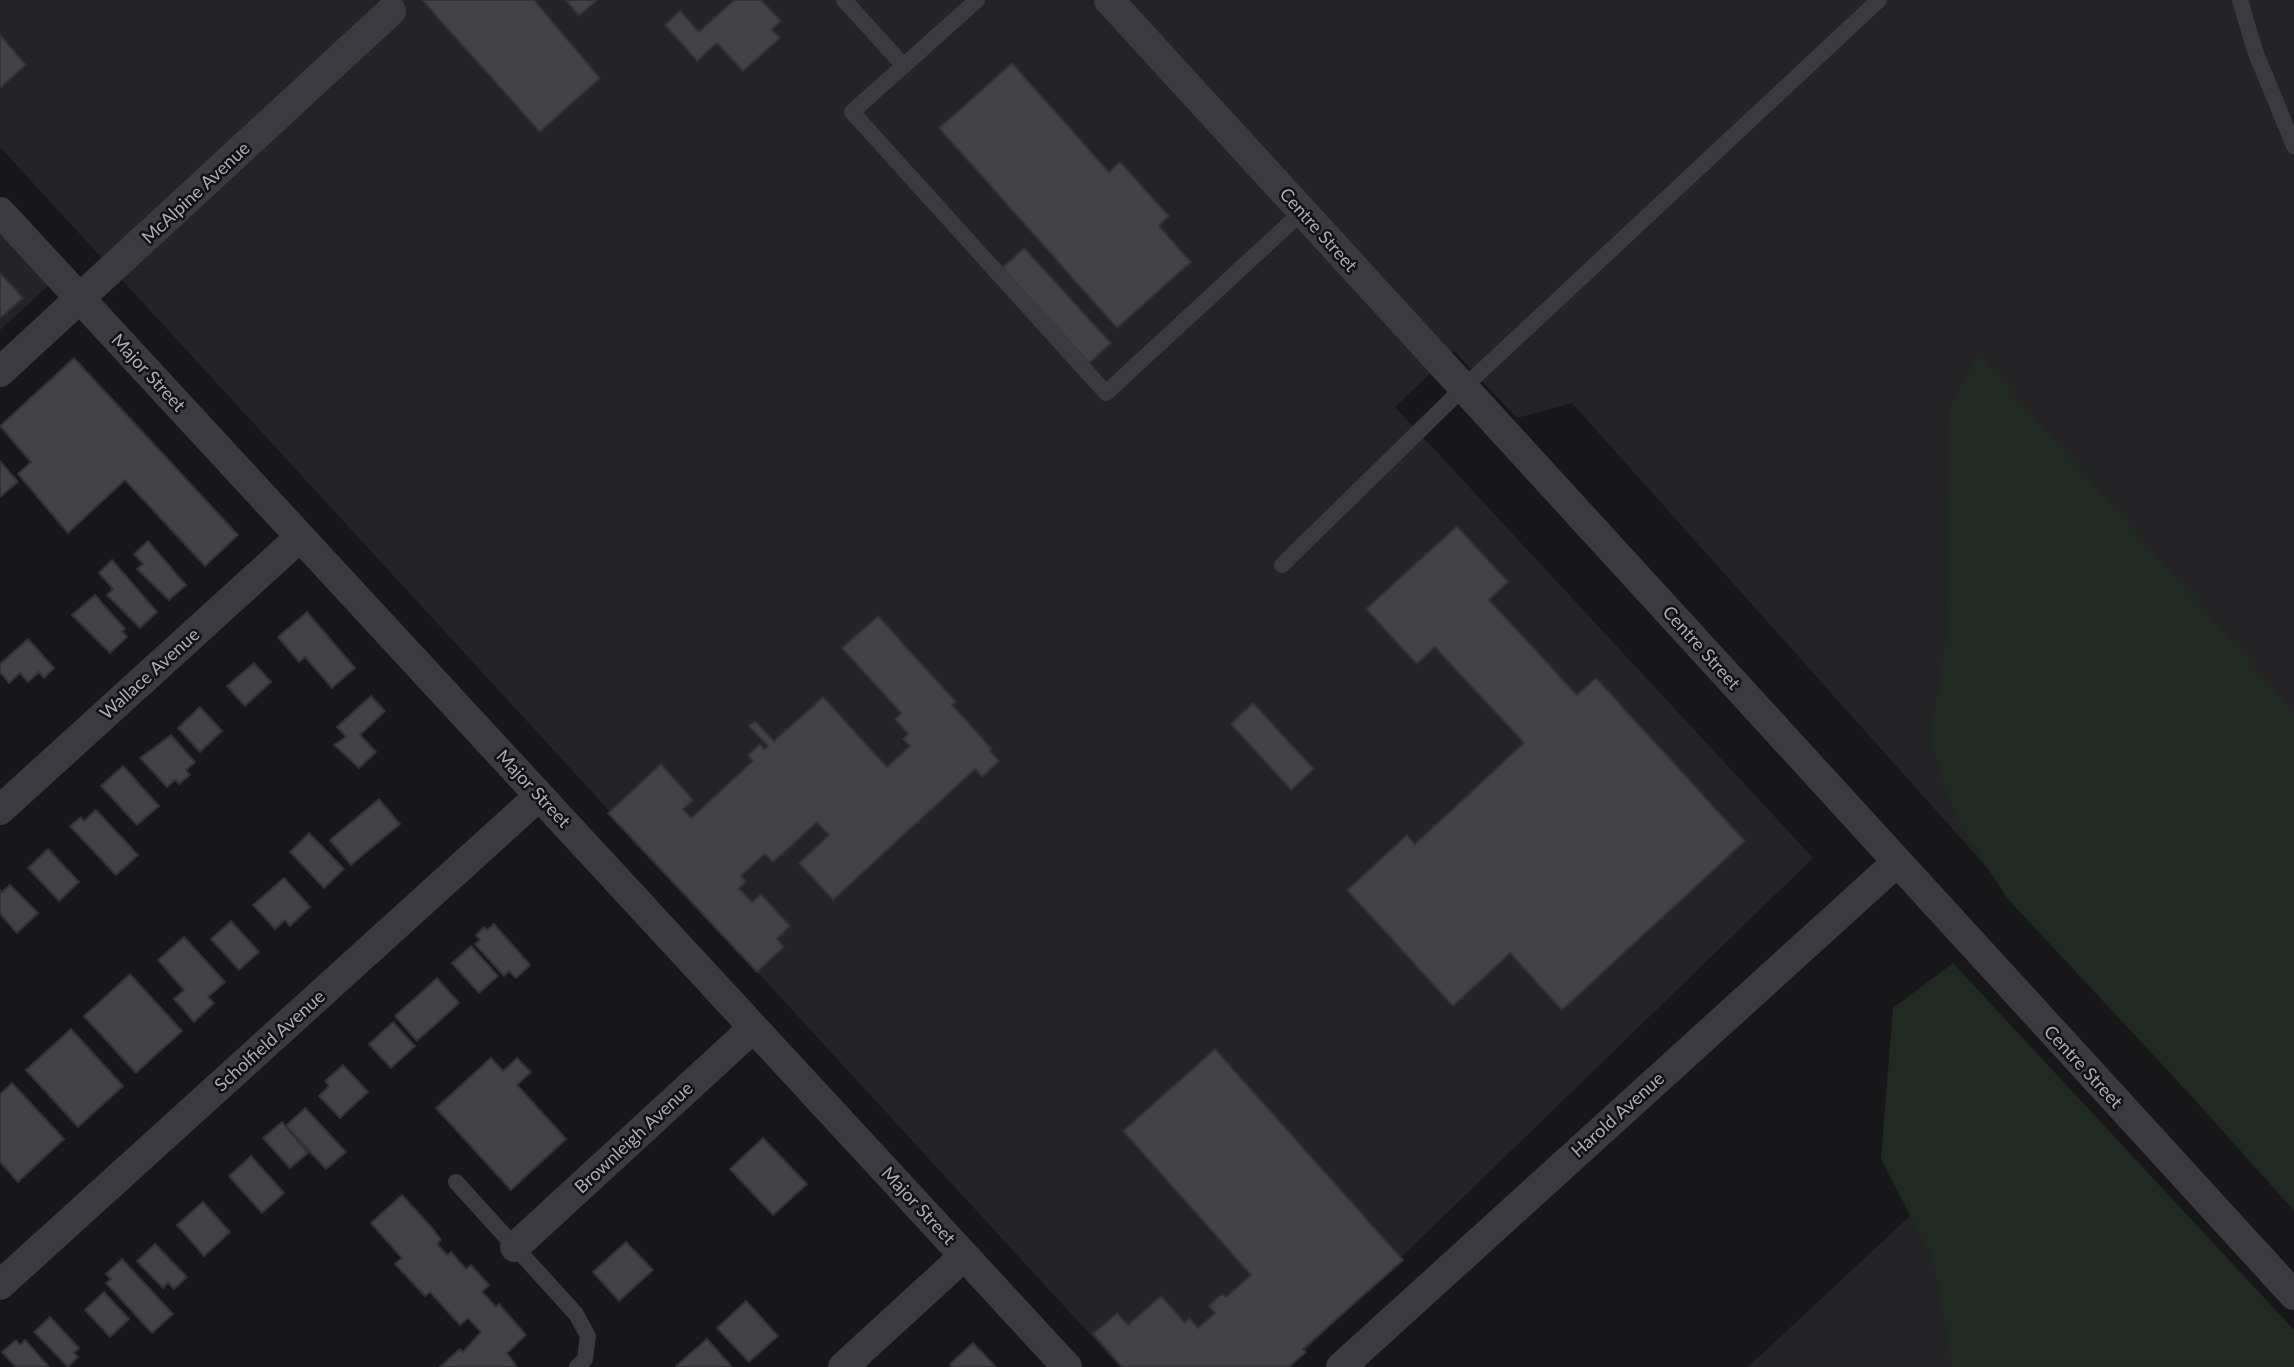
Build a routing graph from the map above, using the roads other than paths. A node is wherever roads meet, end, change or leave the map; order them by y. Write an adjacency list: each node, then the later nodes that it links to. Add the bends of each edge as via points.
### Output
1 (844, 0): 7 (lane)
2 (977, 0): 7 (lane)
3 (1109, 0): 10 (street, Centre Street)
4 (1879, 0): 13 (lane)
5 (2240, 0): 8 (lane, via 2255,51)
6 (391, 11): 11 (street, McAlpine Avenue)
7 (904, 66): 10 (lane, via 852,112 1106,393)
8 (2294, 146)
9 (0, 212): 11 (street, Major Street)
10 (1302, 212): 13 (street, Centre Street)
11 (79, 299): 12 (street, McAlpine Avenue); 14 (street, Major Street)
12 (0, 372)
13 (1463, 388): 15 (lane); 18 (street, Centre Street)
14 (300, 537): 16 (street, Major Street); 17 (street, Wallace Avenue)
15 (1282, 565)
16 (539, 796): 19 (street, Major Street); 23 (street, Scholfield Avenue)
17 (0, 810)
18 (1896, 863): 24 (street, Centre Street); 28 (street, Harold Avenue)
19 (753, 1028): 21 (street, Brownleigh Avenue); 22 (street, Major Street)
20 (456, 1182): 21 (lane)
21 (515, 1247): 25 (lane, via 576,1314 588,1336 584,1359)
22 (964, 1256): 26 (street); 27 (street, Major Street)
23 (0, 1286)
24 (2294, 1295)
25 (577, 1367)
26 (843, 1367)
27 (1067, 1367)
28 (1341, 1367)

